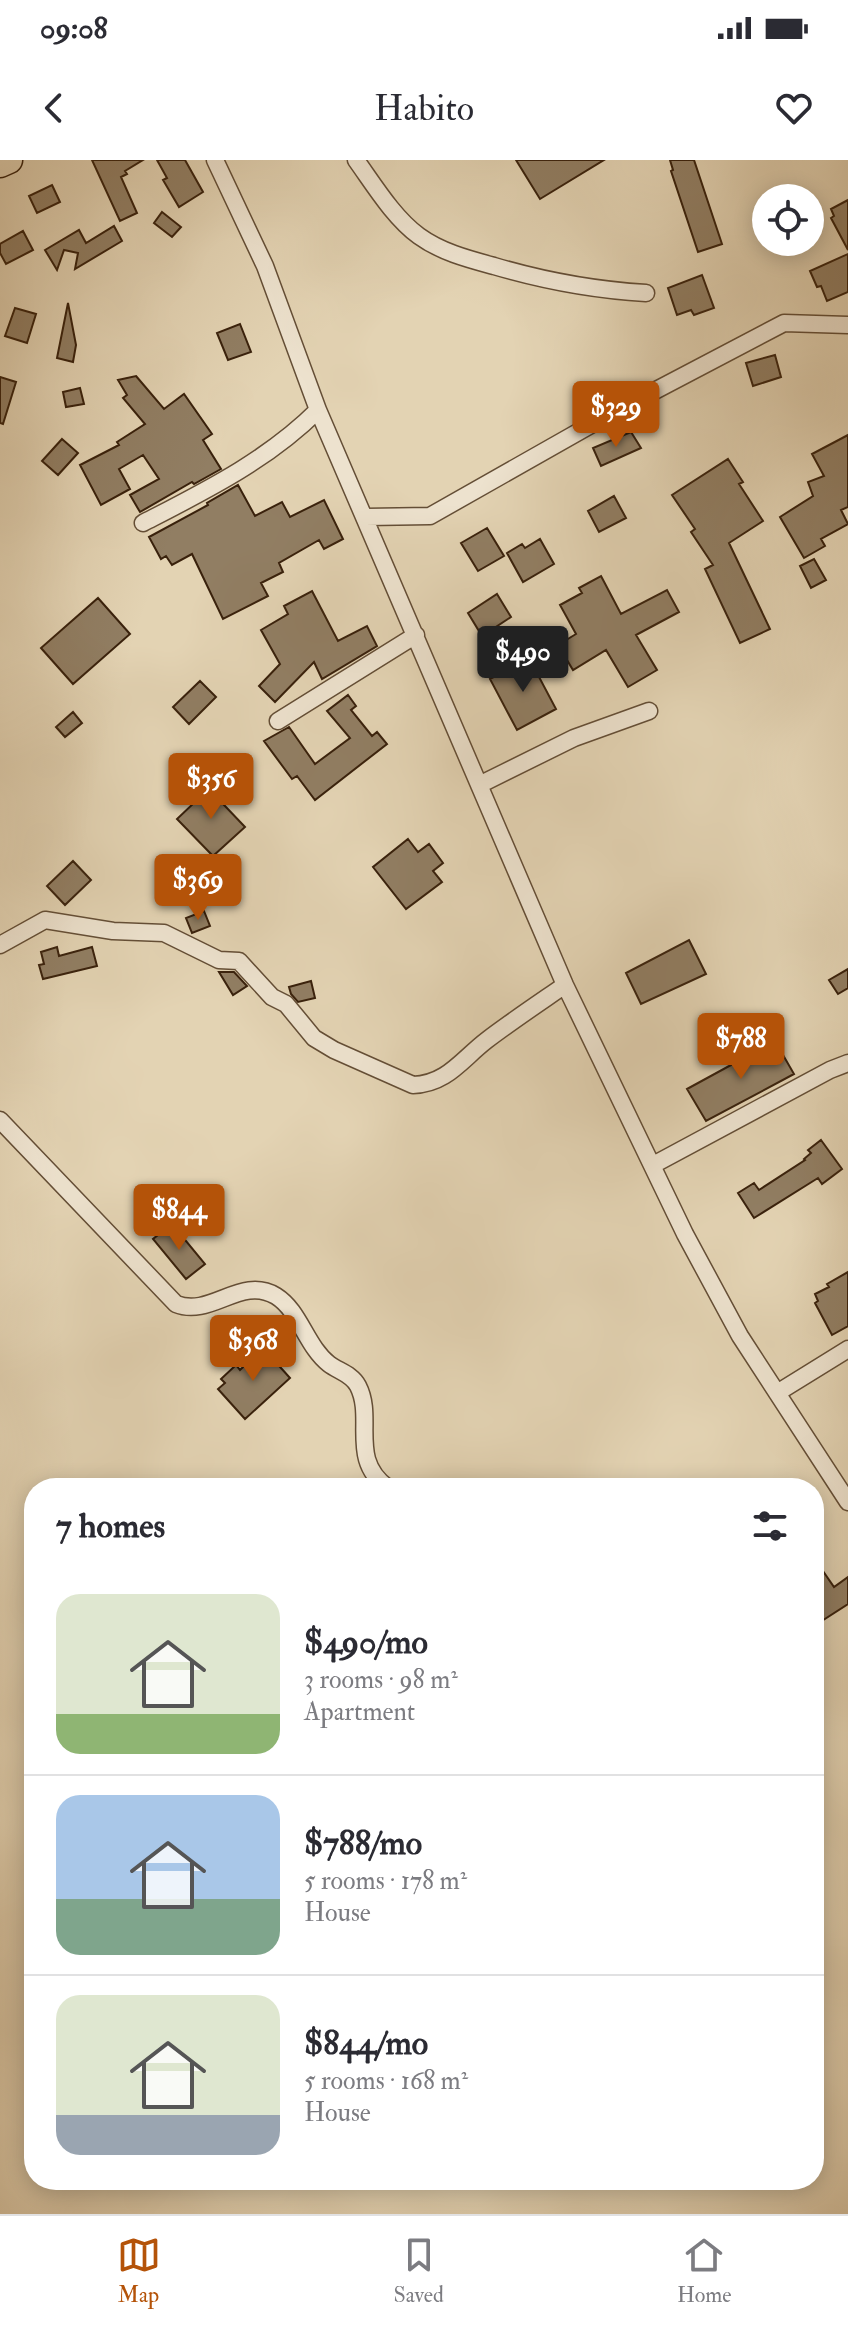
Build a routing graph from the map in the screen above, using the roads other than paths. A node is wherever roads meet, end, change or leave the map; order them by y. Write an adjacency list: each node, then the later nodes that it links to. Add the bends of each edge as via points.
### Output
1 (9, 160): 4 (main road)
2 (215, 160): 7 (street, via 265,266)
3 (356, 160): 5 (street, via 405,223 439,248 533,278)
4 (0, 164)
5 (646, 293)
6 (848, 325): 8 (street, via 784,323 430,516)
7 (318, 410): 8 (street); 9 (street, via 258,460)
8 (366, 517): 10 (street)
9 (143, 523)
10 (416, 635): 12 (street); 13 (street)
11 (649, 711): 13 (street, via 574,738)
12 (278, 721)
13 (479, 785): 15 (street)
14 (0, 945): 15 (street, via 45,920 164,933 219,960 239,961 314,1038 413,1085 454,1071 484,1042)
15 (565, 985): 18 (street)
16 (848, 1063): 18 (street)
17 (0, 1120): 21 (street, via 176,1304 202,1307 259,1289 287,1305 328,1363 358,1384 367,1461)
18 (653, 1165): 20 (street, via 740,1336)
19 (848, 1349): 20 (street)
20 (777, 1393): 22 (street)
21 (377, 1478)
22 (848, 1502)

